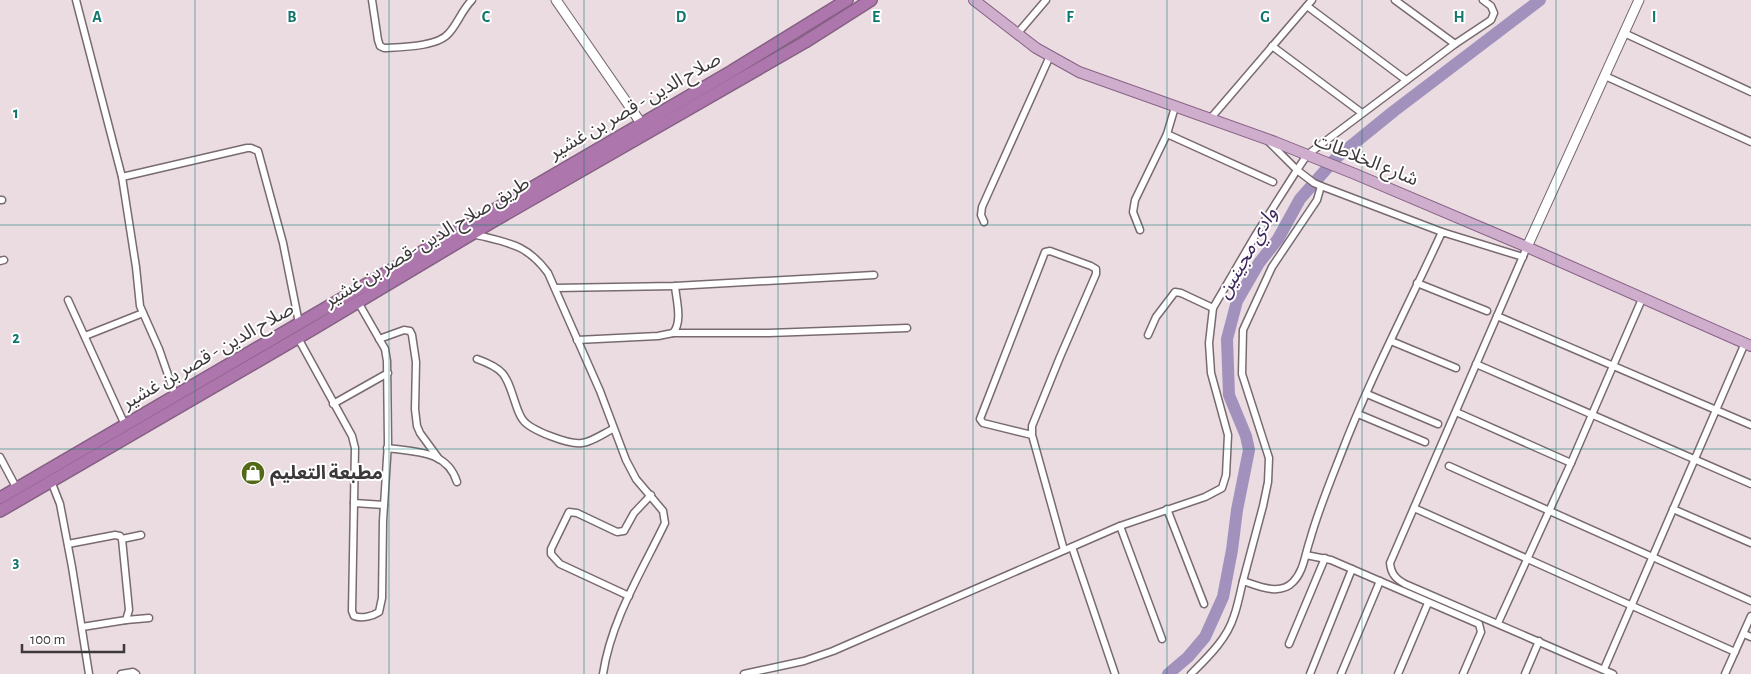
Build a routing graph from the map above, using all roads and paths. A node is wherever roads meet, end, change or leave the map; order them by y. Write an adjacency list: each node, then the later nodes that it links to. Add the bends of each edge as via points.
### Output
1 (76, 0): 31 (street)
2 (372, 0): 3 (street, via 378,40 384,48 443,39)
3 (472, 0)
4 (556, 0): 25 (street)
5 (847, 0): 25 (highway, صلاح الدين - قصر بن غشير)
6 (974, 0): 15 (main road, شارع الخلاطات)
7 (1046, 0): 15 (street)
8 (1312, 0): 13 (street)
9 (1395, 0): 16 (street)
10 (1483, 0): 16 (street, via 1494,13 1491,20)
11 (1639, 0): 14 (street)
12 (868, 1): 37 (highway, طريق صلاح الدين -قصر بن غشير, via 805,42)
13 (1307, 6): 17 (street); 20 (street)
14 (1624, 33): 19 (street); 21 (street)
15 (1017, 34): 18 (main road, شارع الخلاطات)
16 (1454, 44): 20 (street)
17 (1272, 46): 23 (street); 24 (street)
18 (1050, 56): 22 (main road, شارع الخلاطات, via 1102,82); 34 (street, via 982,207)
19 (1605, 76): 28 (street); 38 (street)
20 (1406, 80): 23 (street)
21 (1751, 92)
22 (1175, 107): 24 (main road, شارع الخلاطات); 26 (street)
23 (1362, 112): 29 (street)
24 (1210, 119): 27 (main road, شارع الخلاطات)
25 (641, 123): 51 (highway, صلاح الدين - قصر بن غشير)
26 (1167, 134): 32 (street); 35 (street, via 1135,200 1134,212)
27 (1266, 139): 29 (main road, شارع الخلاطات); 30 (street)
28 (1751, 142)
29 (1307, 155): 30 (street); 38 (main road, شارع الخلاطات)
30 (1297, 170): 33 (street); 47 (street)
31 (122, 177): 49 (street); 51 (street, via 246,148 258,152 284,243)
32 (1273, 182)
33 (1321, 186): 36 (street); 110 (street, via 1318,200 1272,267 1243,330 1242,374 1269,458 1263,506)
34 (984, 222)
35 (1140, 230)
36 (1442, 232): 39 (street); 41 (street)
37 (473, 234): 43 (street, via 519,246 529,252 543,266); 46 (highway, طريق صلاح الدين -قصر بن غشير)
38 (1527, 247): 39 (street); 44 (main road, شارع الخلاطات)
39 (1523, 257): 50 (street)
40 (874, 275): 42 (street)
41 (1417, 283): 48 (street); 59 (street)
42 (675, 286): 43 (street); 53 (street, via 678,311)
43 (555, 288): 58 (street)
44 (1642, 299): 60 (main road, شارع الخلاطات); 63 (street)
45 (68, 300): 55 (street)
46 (358, 302): 56 (highway, طريق صلاح الدين -قصر بن غشير); 57 (street)
47 (1212, 308): 54 (street, via 1175,292 1156,317); 94 (street, via 1208,343 1211,373 1228,435 1224,484 1218,491)
48 (1487, 311)
49 (143, 313): 55 (street); 67 (street)
50 (1497, 316): 62 (street); 63 (street)
51 (299, 323): 67 (highway, صلاح الدين - قصر بن غشير)
52 (907, 328): 53 (street)
53 (673, 333): 58 (street)
54 (1148, 335)
55 (84, 336): 74 (street)
56 (298, 338): 68 (street); 85 (highway, طريق صلاح الدين -قصر بن غشير)
57 (379, 339): 65 (street, via 385,350); 81 (street, via 404,330 412,335 416,362 417,426)
58 (577, 340): 76 (street)
59 (1391, 341): 64 (street); 66 (street)
60 (1748, 344): 69 (street)
61 (478, 359): 76 (street, via 504,374 519,414 535,430 582,444)
62 (1476, 364): 70 (street); 72 (street)
63 (1613, 366): 69 (street); 72 (street)
64 (1456, 368)
65 (388, 373): 68 (street); 79 (street)
66 (1367, 394): 71 (street); 73 (street)
67 (175, 395): 74 (highway, صلاح الدين - قصر بن غشير)
68 (334, 404): 91 (street, via 355,448)
69 (1715, 410): 75 (street); 82 (street)
70 (1456, 412): 83 (street); 93 (street)
71 (1358, 414): 78 (street); 105 (street)
72 (1592, 414): 82 (street); 83 (street)
73 (1438, 424)
74 (126, 425): 88 (highway, صلاح الدين - قصر بن غشير)
75 (1751, 425)
76 (613, 429): 89 (street, via 633,473)
77 (1032, 435): 77 (street, via 1033,423 1096,274 1096,269 1091,266 1050,251 1045,252 980,418 983,423); 104 (street)
78 (1424, 442)
79 (387, 448): 81 (street, via 421,452); 92 (street)
80 (0, 457): 88 (street)
81 (439, 459): 86 (street, via 449,464)
82 (1694, 459): 87 (street); 95 (street)
83 (1571, 463): 97 (street)
84 (1450, 466): 97 (street)
85 (51, 481): 96 (highway, طريق صلاح الدين -قصر بن غشير); 102 (street, via 60,504)
86 (457, 482)
87 (1751, 484)
88 (17, 489): 90 (highway, صلاح الدين - قصر بن غشير)
89 (651, 495): 112 (street, via 665,515 665,523); 112 (street, via 624,530 617,532 569,512 551,549 551,554 560,564)
90 (0, 498)
91 (354, 503): 92 (street); 92 (street, via 352,611 358,618 374,615 381,606)
92 (384, 505)
93 (1414, 508): 108 (street); 120 (street, via 1390,563 1393,574 1405,584)
94 (1168, 509): 98 (street); 115 (street)
95 (1673, 509): 101 (street); 106 (street)
96 (0, 511)
97 (1550, 511): 106 (street); 108 (street)
98 (1120, 526): 103 (street); 124 (street)
99 (142, 535): 100 (street)
100 (122, 539): 102 (street, via 115,535); 119 (street, via 129,610)
101 (1751, 543)
102 (68, 544): 121 (street)
103 (1072, 547): 104 (street); 134 (street)
104 (1064, 550): 133 (street, via 833,651)
105 (1306, 555): 107 (street); 110 (street, via 1296,579 1279,590)
106 (1652, 557): 113 (street); 116 (street)
107 (1325, 558): 109 (street); 126 (street)
108 (1526, 559): 116 (street); 120 (street)
109 (1352, 569): 111 (street); 136 (street)
110 (1243, 581): 135 (street, via 1227,632)
111 (1380, 581): 114 (street); 137 (street)
112 (630, 596): 132 (street, via 615,630)
113 (1751, 601)
114 (1428, 603): 138 (street); 139 (street, via 1481,627)
115 (1204, 604)
116 (1631, 606): 127 (street); 128 (street)
117 (1751, 616): 122 (street)
118 (149, 618): 119 (street)
119 (126, 620): 121 (street)
120 (1498, 624): 125 (street)
121 (82, 627): 129 (street)
122 (1744, 634): 123 (street); 127 (street)
123 (1751, 637)
124 (1162, 639)
125 (1539, 641): 128 (street); 140 (street)
126 (1289, 644)
127 (1735, 652): 142 (street)
128 (1604, 670): 141 (street)
129 (89, 674)
130 (121, 674): 131 (street)
131 (136, 674)
132 (603, 674)
133 (744, 674)
134 (1115, 674)
135 (1191, 674)
136 (1310, 674)
137 (1341, 674)
138 (1398, 674)
139 (1464, 674)
140 (1525, 674)
141 (1613, 674)
142 (1725, 674)

